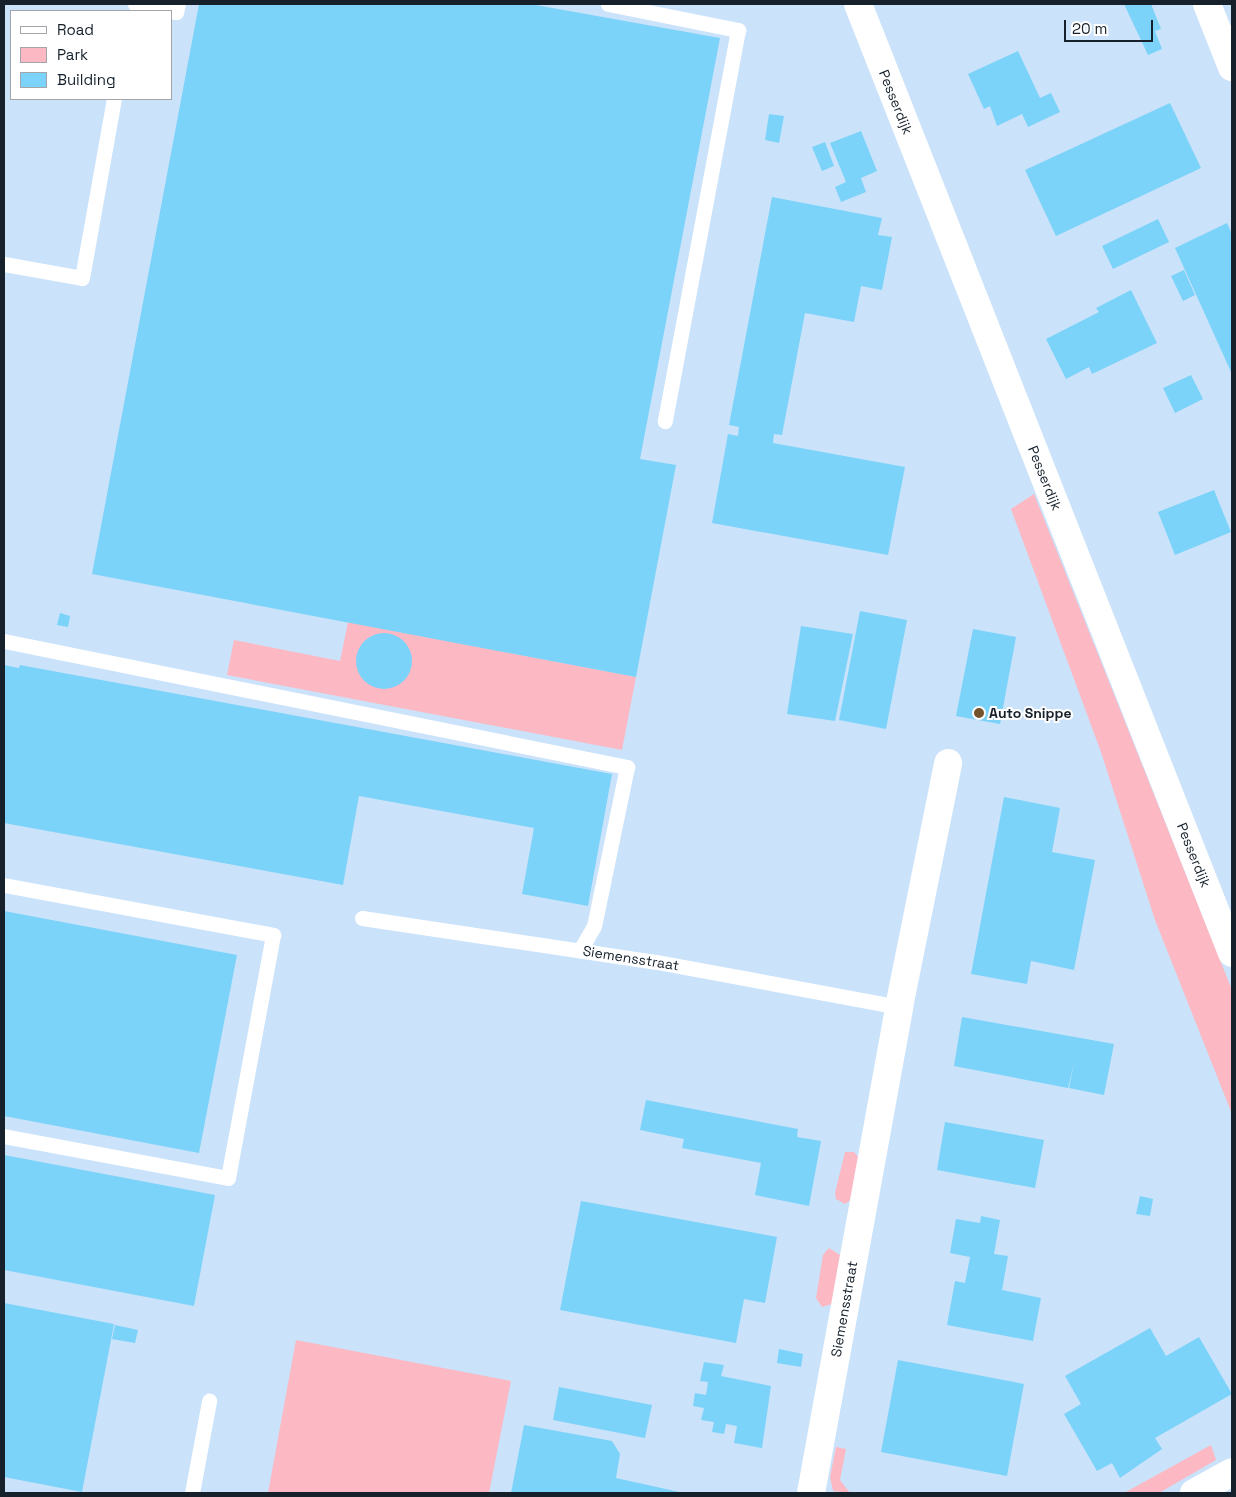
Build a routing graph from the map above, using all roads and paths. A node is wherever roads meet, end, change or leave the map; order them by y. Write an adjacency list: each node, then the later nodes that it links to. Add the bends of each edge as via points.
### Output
1 (133, 4): 5 (lane)
2 (608, 4): 9 (lane, via 738,30)
3 (858, 4): 15 (street, Pesserdijk)
4 (1207, 4): 6 (street)
5 (165, 10)
6 (1232, 67)
7 (114, 100): 8 (lane, via 82,278)
8 (4, 264)
9 (665, 421)
10 (4, 641): 14 (lane, via 627,767 594,926)
11 (948, 763): 16 (street, Siemensstraat)
12 (4, 885): 17 (lane, via 274,935 228,1178)
13 (362, 918): 14 (lane, Siemensstraat)
14 (580, 950): 16 (lane, Siemensstraat)
15 (1232, 953)
16 (898, 1007): 21 (street, Siemensstraat)
17 (4, 1136)
18 (209, 1401): 20 (lane)
19 (1232, 1472): 22 (street)
20 (192, 1493)
21 (811, 1493)
22 (1194, 1493)

